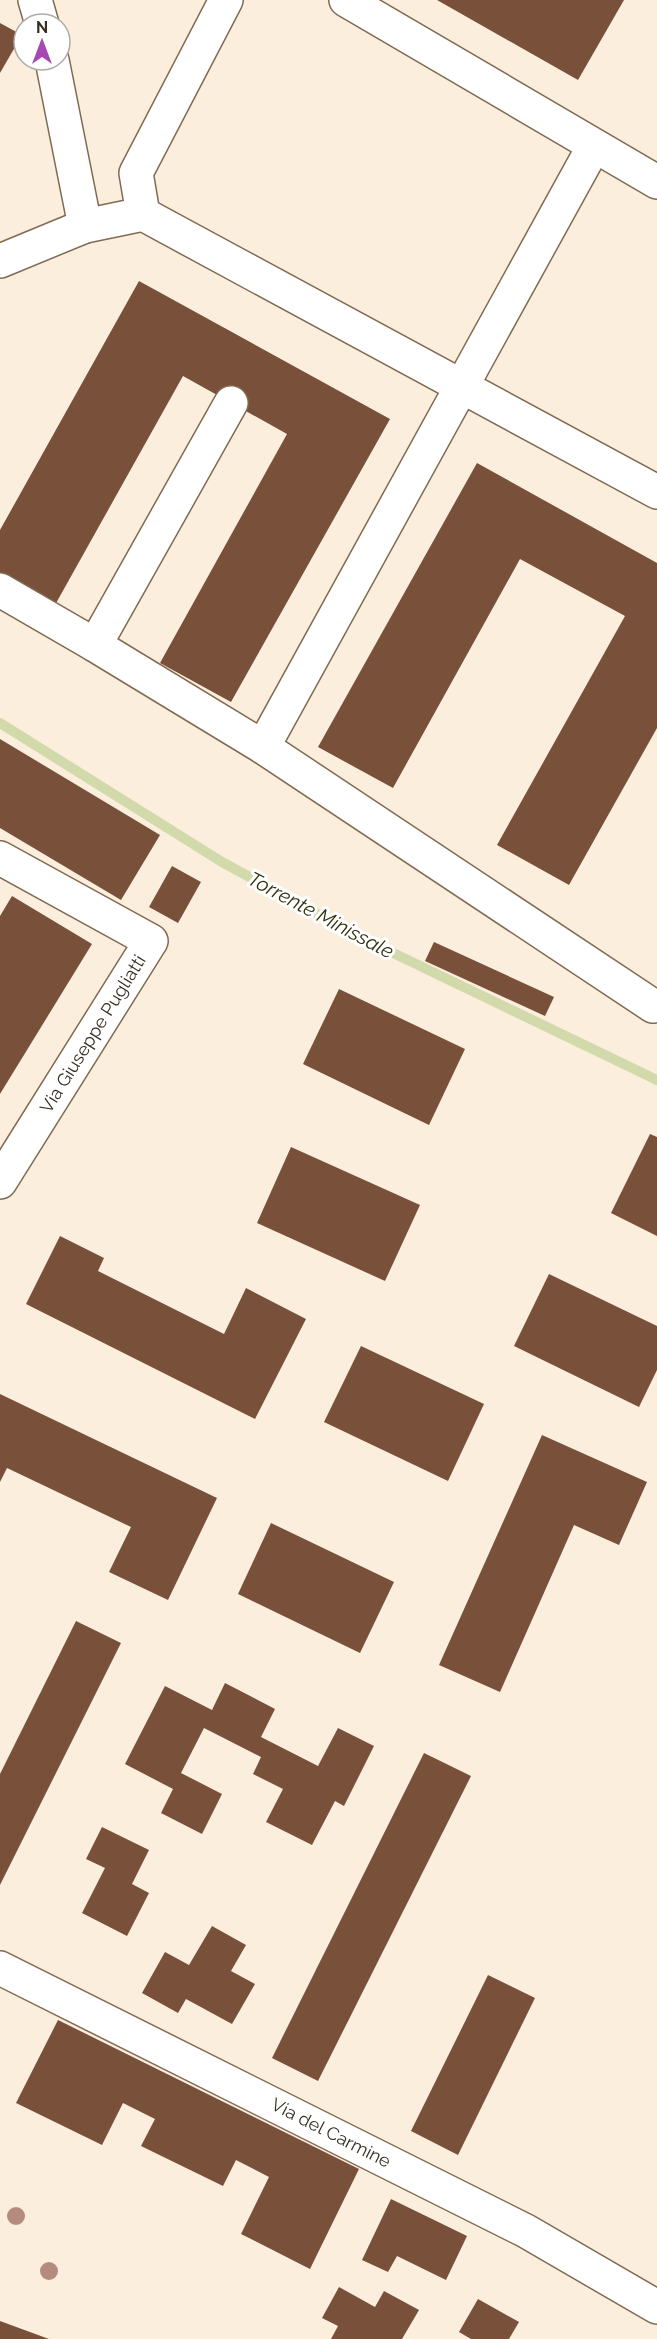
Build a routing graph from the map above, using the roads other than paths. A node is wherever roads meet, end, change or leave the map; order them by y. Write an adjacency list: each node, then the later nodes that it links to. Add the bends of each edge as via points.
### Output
1 (226, 0): 6 (street, via 136,173)
2 (346, 0): 4 (street)
3 (54, 72): 7 (street)
4 (594, 146): 5 (street); 9 (street)
5 (657, 182)
6 (143, 214): 7 (street); 9 (street)
7 (85, 226): 8 (street)
8 (0, 261)
9 (462, 386): 11 (street); 14 (street)
10 (231, 403): 13 (street)
11 (657, 492)
12 (0, 590): 13 (street)
13 (95, 645): 14 (street)
14 (263, 747): 16 (street)
15 (0, 858): 17 (street, Via Giuseppe Pugliatti, via 151,940)
16 (656, 1004)
17 (0, 1182)
18 (0, 1968): 19 (street, Via del Carmine, via 526,2231)
19 (657, 2307)

